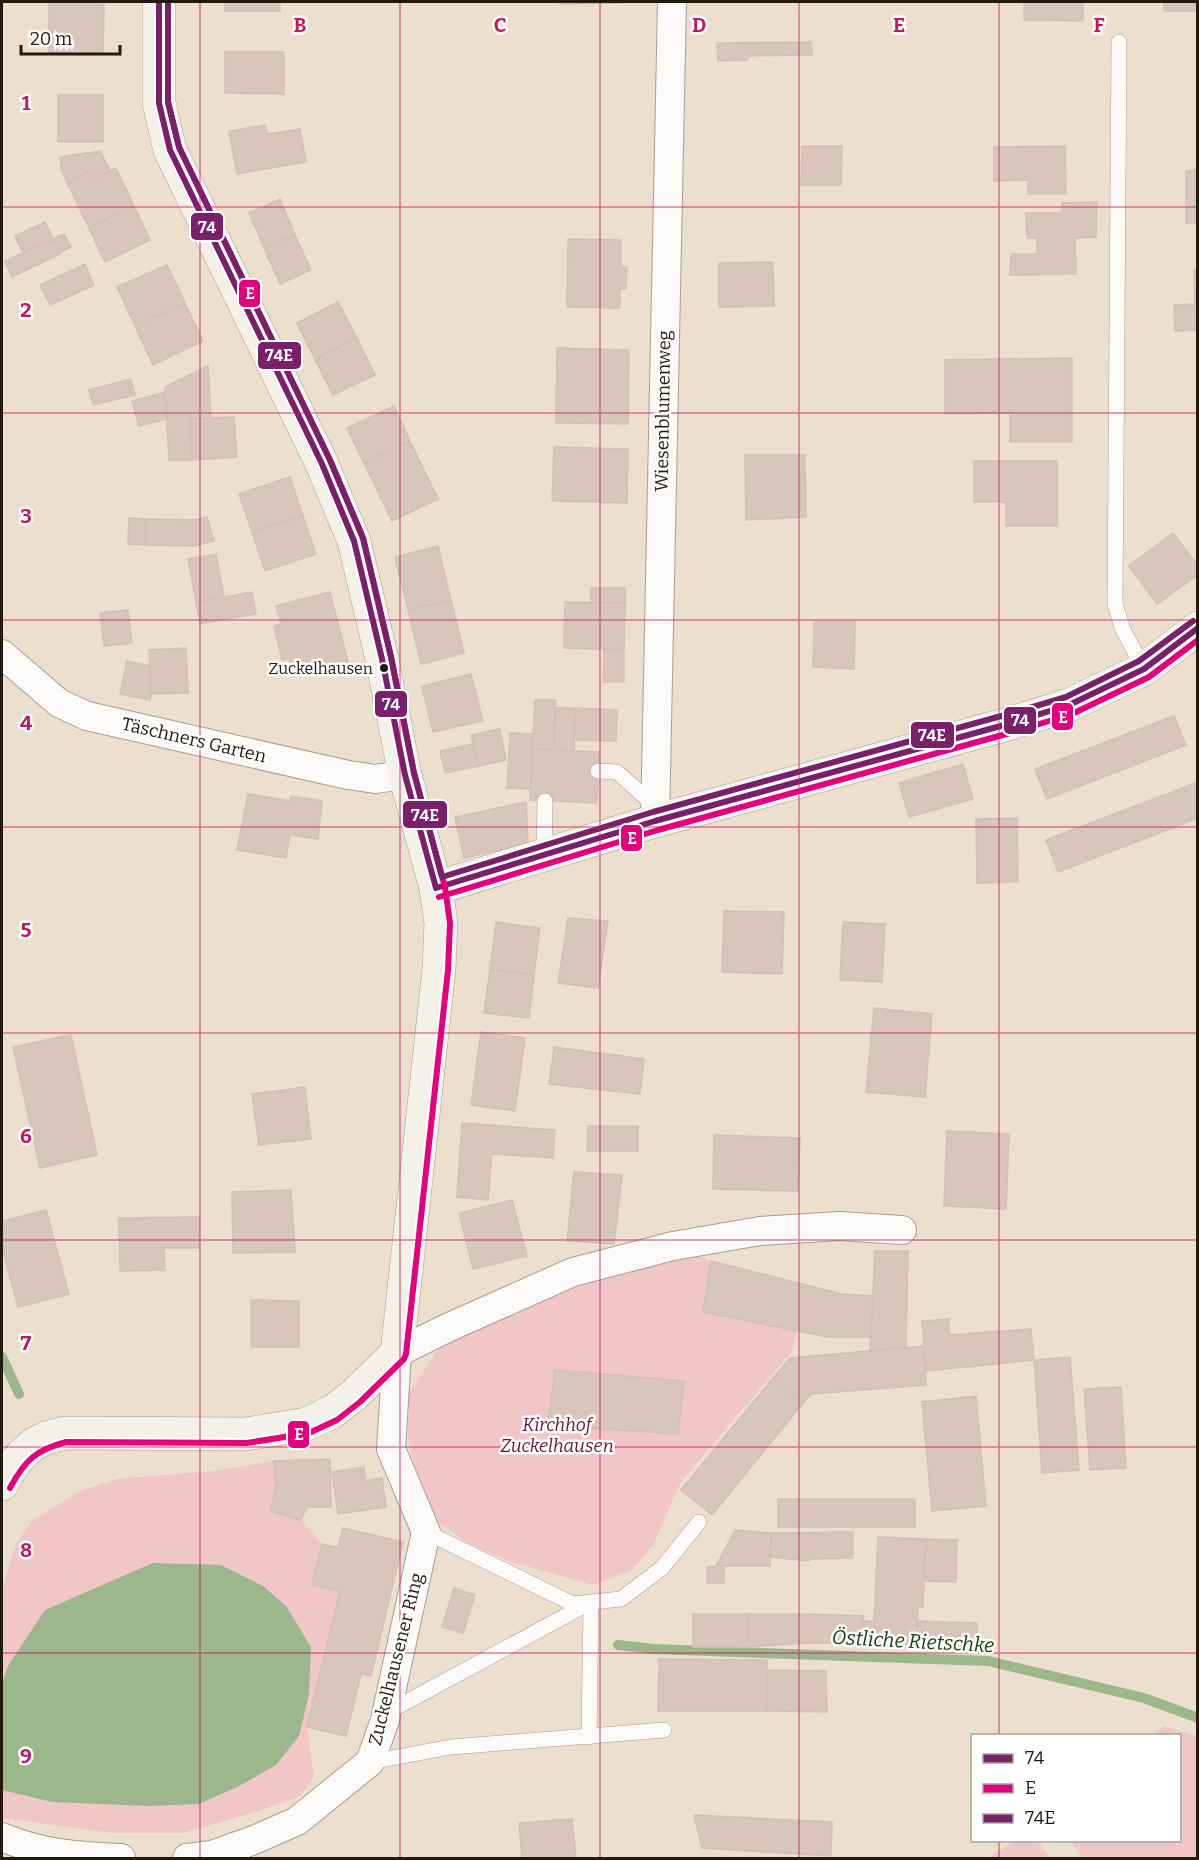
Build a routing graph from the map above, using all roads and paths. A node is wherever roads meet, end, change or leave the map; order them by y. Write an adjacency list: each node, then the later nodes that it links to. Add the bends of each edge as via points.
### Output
1 (159, 2): 8 (street, via 159,104 170,150 322,464 354,541)
2 (672, 2): 10 (street, Wiesenblumenweg)
3 (1119, 42): 6 (lane, via 1115,604 1123,630)
4 (1197, 628): 6 (street)
5 (2, 654): 8 (street, Täschners Garten, via 59,702 87,716 348,775 375,779)
6 (1144, 669): 10 (street, via 1069,705 1018,721)
7 (598, 771): 10 (lane, via 618,772)
8 (405, 776): 12 (street)
9 (545, 801): 11 (lane)
10 (655, 814): 11 (street)
11 (543, 856): 12 (street)
12 (436, 888): 14 (street, via 441,923 439,969)
13 (902, 1230): 14 (street, via 839,1226 760,1231 673,1245 573,1272)
14 (397, 1353): 15 (street, via 354,1395 307,1424 246,1434 65,1433 34,1444); 17 (street, via 391,1449)
15 (2, 1484)
16 (699, 1522): 18 (lane, via 662,1568 621,1599)
17 (426, 1532): 18 (lane, via 573,1604); 19 (street, Zuckelhausener Ring)
18 (591, 1602): 19 (lane); 21 (lane)
19 (387, 1713): 22 (street, Zuckelhausener Ring)
20 (664, 1730): 21 (lane)
21 (589, 1737): 22 (lane, via 451,1747)
22 (370, 1762): 25 (street, Zuckelhausener Ring, via 297,1821 213,1855)
23 (2, 1837): 24 (street, via 51,1852)
24 (120, 1858)
25 (188, 1858)

